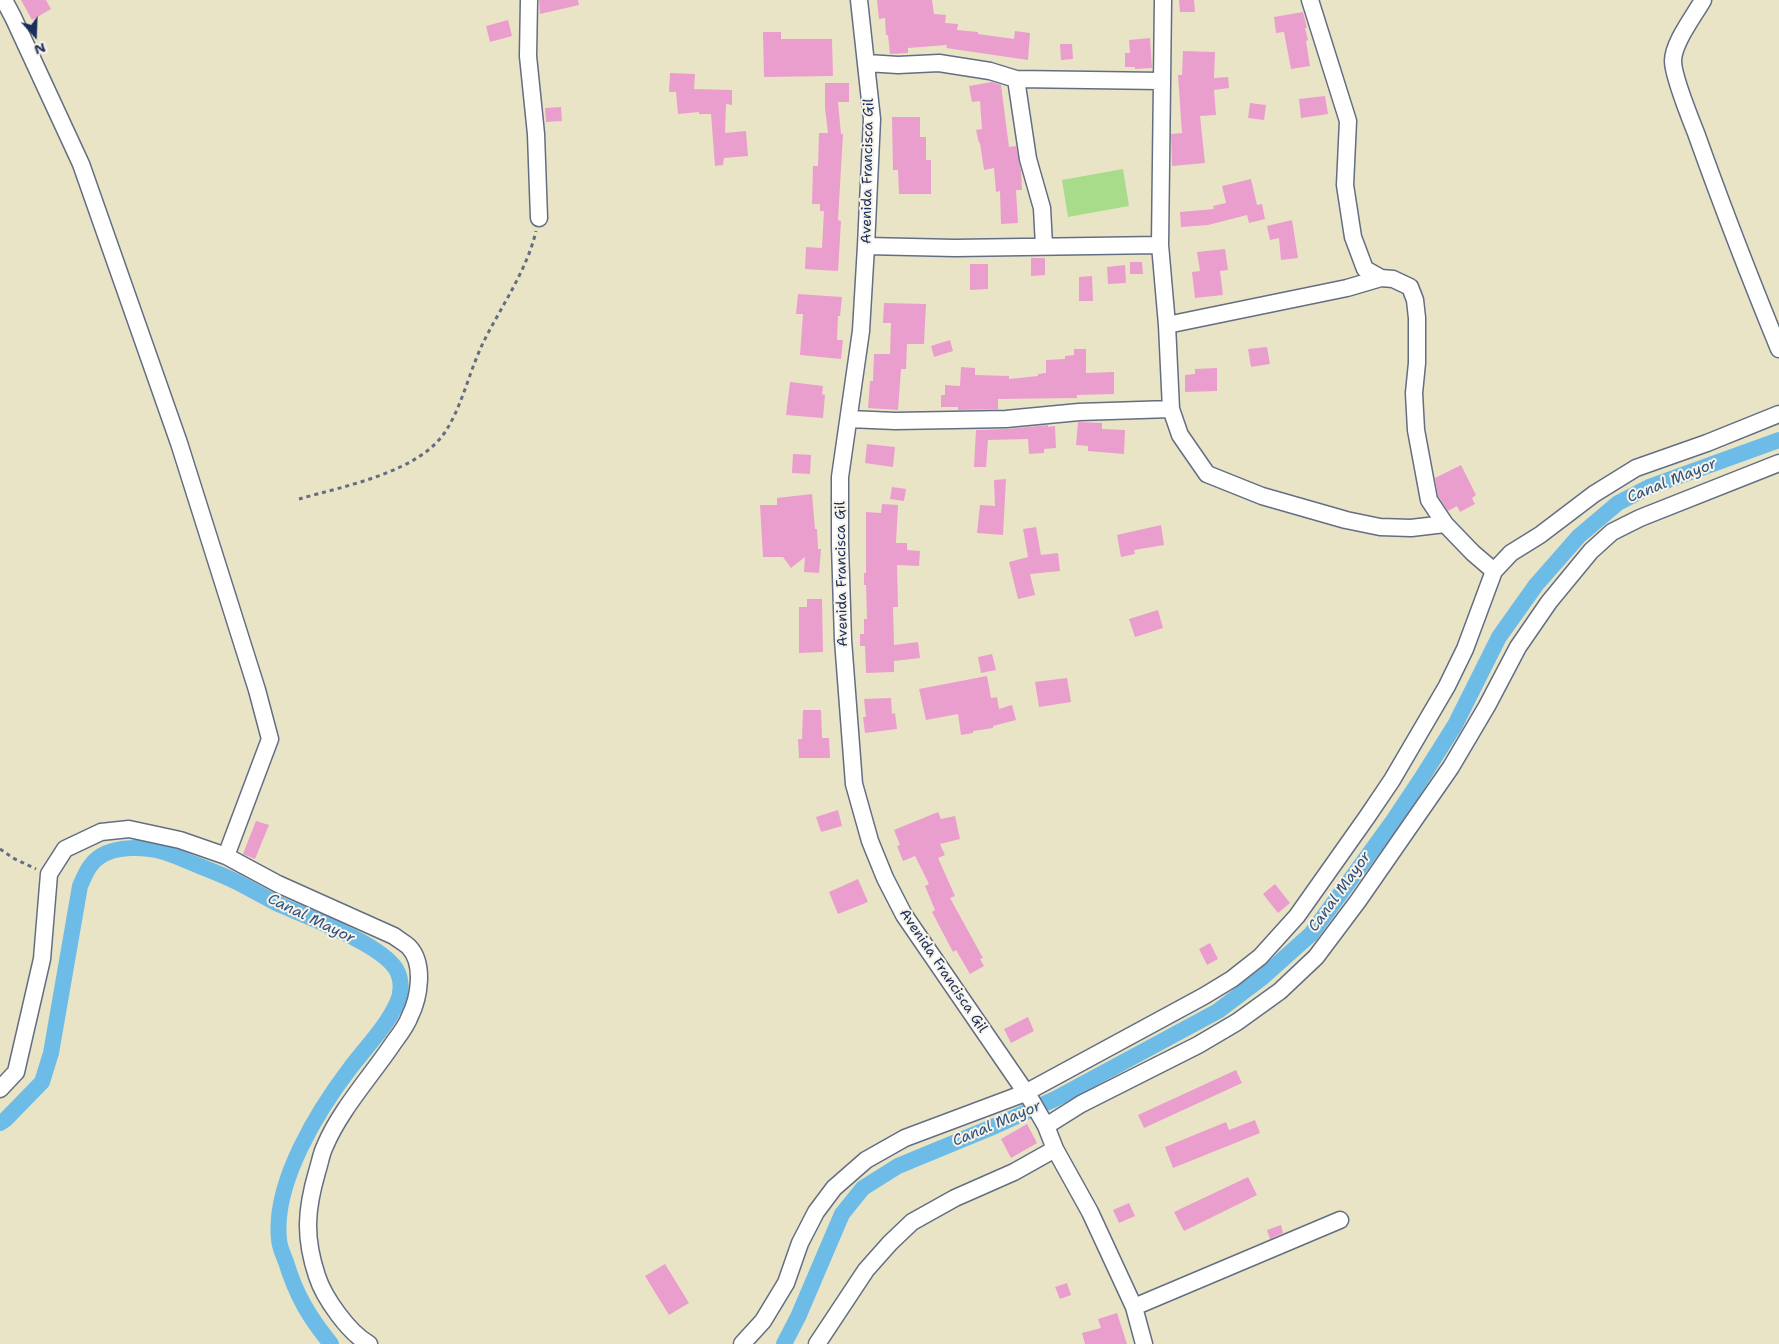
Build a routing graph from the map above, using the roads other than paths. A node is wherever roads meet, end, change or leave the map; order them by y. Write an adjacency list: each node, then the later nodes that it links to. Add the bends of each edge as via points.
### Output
1 (4, 0): 23 (street, via 81,164 179,443 270,738)
2 (529, 0): 10 (street, via 528,56 536,134)
3 (859, 0): 7 (street, Avenida Francisca Gil)
4 (1163, 0): 9 (street)
5 (1310, 0): 14 (street, via 1348,121 1345,185 1353,237 1366,269)
6 (1703, 0): 16 (street, via 1676,46 1673,61 1708,168)
7 (867, 63): 8 (street, via 939,63 990,71); 12 (street, Avenida Francisca Gil, via 872,118)
8 (1016, 79): 9 (street); 13 (street, via 1028,159 1042,208)
9 (1162, 81): 11 (street)
10 (539, 218)
11 (1160, 245): 13 (street); 15 (street)
12 (866, 246): 13 (street); 19 (street, Avenida Francisca Gil, via 861,331)
13 (1044, 246)
14 (1381, 278): 15 (street); 21 (street, via 1393,278 1410,287 1415,300 1416,430 1429,500)
15 (1167, 325): 17 (street)
16 (1779, 349)
17 (1171, 409): 19 (street, via 1079,412 1006,419); 21 (street, via 1180,436 1207,474 1262,496 1346,520 1380,527)
18 (1779, 414): 22 (street, via 1636,468 1511,553)
19 (848, 419): 25 (street, Avenida Francisca Gil, via 840,477 840,545 843,640 854,784 870,841 904,915)
20 (1779, 463): 26 (street, via 1640,518 1612,532 1591,552 1549,602 1518,647 1451,767 1358,901 1316,957 1280,991 1198,1045)
21 (1446, 524): 22 (street)
22 (1494, 571): 25 (street, via 1465,649 1447,686 1392,780 1297,916 1260,957 1232,978)
23 (226, 856): 24 (street, via 180,840 129,830 101,832 65,849 48,874 42,958 16,1072); 30 (street, via 278,884 394,936 410,948 416,960 419,991 410,1017 325,1146 310,1196 307,1226 310,1255 320,1285 332,1307)
24 (0, 1089)
25 (1028, 1097): 26 (street, Avenida Francisca Gil); 31 (street, via 905,1138 866,1160 834,1188 816,1212 800,1243 786,1283 763,1321)
26 (1043, 1122): 27 (street, Avenida Francisca Gil)
27 (1056, 1149): 29 (street, Avenida Francisca Gil, via 1090,1212); 32 (street, via 912,1222 866,1270)
28 (1340, 1220): 29 (street)
29 (1134, 1307): 33 (street, Avenida Francisca Gil)
30 (369, 1344)
31 (742, 1344)
32 (817, 1344)
33 (1144, 1344)

